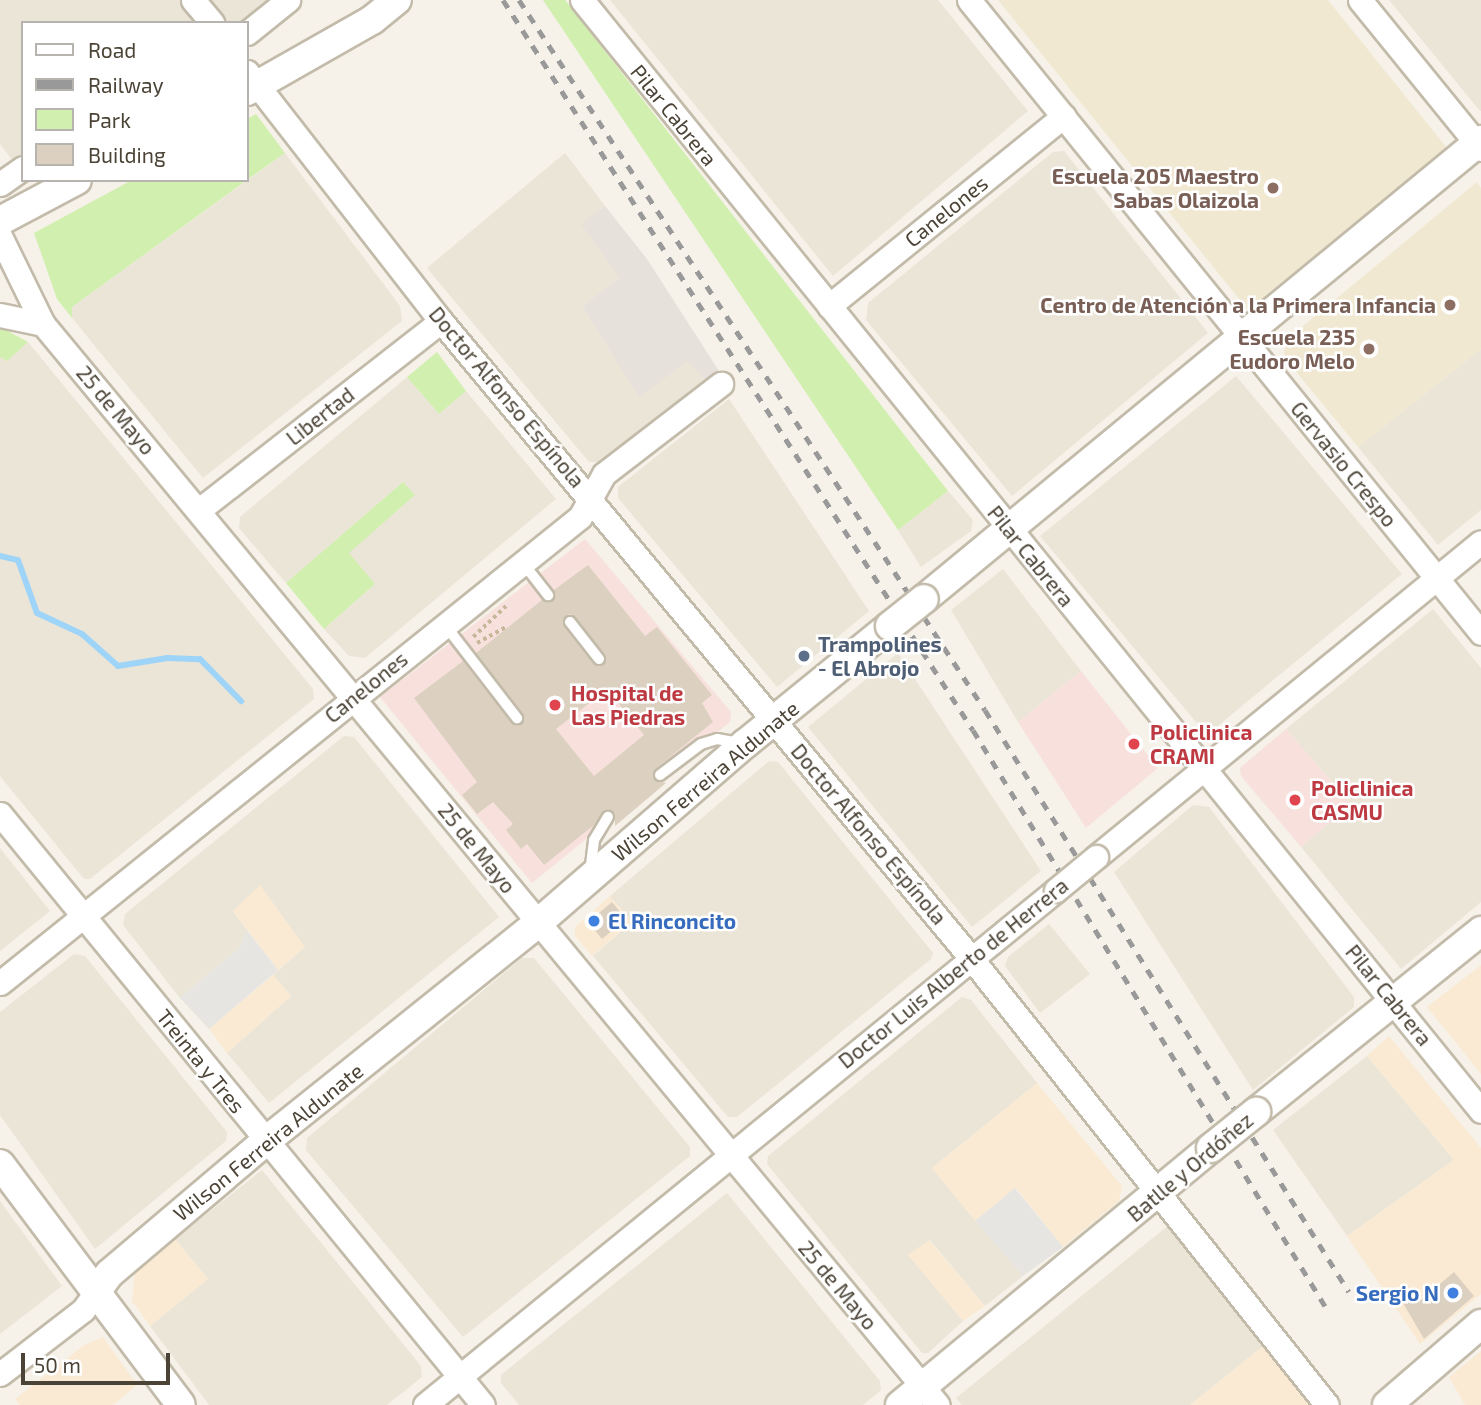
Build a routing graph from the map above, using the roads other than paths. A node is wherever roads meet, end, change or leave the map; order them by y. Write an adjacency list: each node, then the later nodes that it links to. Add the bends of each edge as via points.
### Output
1 (193, 0): 7 (street)
2 (288, 0): 8 (street)
3 (397, 0): 9 (street, via 372,20)
4 (582, 0): 17 (street, Pilar Cabrera)
5 (970, 0): 10 (street, Gervasio Crespo)
6 (1360, 0): 11 (street)
7 (210, 21)
8 (248, 32)
9 (250, 83): 19 (street, Doctor Alfonso Espínola)
10 (1064, 116): 17 (street, Canelones); 21 (street, Gervasio Crespo)
11 (1480, 144): 21 (street, Wilson Ferreira Aldunate)
12 (21, 169): 14 (street)
13 (73, 182): 15 (street)
14 (0, 184)
15 (0, 220)
16 (0, 236): 20 (street, 25 de Mayo)
17 (829, 306): 25 (street, Pilar Cabrera)
18 (0, 315): 20 (street)
19 (441, 321): 23 (street, Doctor Alfonso Espínola); 24 (street, Libertad)
20 (43, 324): 24 (street, 25 de Mayo)
21 (1242, 338): 25 (street, Wilson Ferreira Aldunate); 28 (street, Gervasio Crespo)
22 (721, 384): 23 (street, Canelones, via 604,474)
23 (591, 497): 27 (street, Canelones, via 580,517); 36 (street, Doctor Alfonso Espínola)
24 (199, 510): 34 (street, 25 de Mayo)
25 (1009, 531): 36 (street, Wilson Ferreira Aldunate, bridge); 38 (street, Pilar Cabrera)
26 (1481, 542): 28 (street, Doctor Luis Alberto de Herrera)
27 (523, 563): 29 (lane); 31 (street, Canelones)
28 (1436, 578): 32 (street, Gervasio Crespo); 38 (street, Doctor Luis Alberto de Herrera)
29 (548, 595)
30 (570, 622): 33 (lane)
31 (445, 625): 34 (street, Canelones); 35 (lane)
32 (1481, 633)
33 (599, 659)
34 (354, 697): 43 (street, Canelones); 44 (street, 25 de Mayo)
35 (517, 718)
36 (775, 721): 37 (street, Wilson Ferreira Aldunate); 46 (street, Doctor Alfonso Espínola)
37 (746, 743): 39 (lane, via 718,739 701,744); 42 (street, Wilson Ferreira Aldunate)
38 (1204, 766): 46 (street, Doctor Luis Alberto de Herrera, bridge); 48 (street, Pilar Cabrera)
39 (660, 775)
40 (0, 814): 43 (street, Treinta y Tres)
41 (608, 817): 42 (lane, via 594,839)
42 (589, 880): 44 (street, Wilson Ferreira Aldunate)
43 (83, 915): 47 (street, Canelones); 50 (street, Treinta y Tres)
44 (538, 923): 50 (street, Wilson Ferreira Aldunate); 51 (street, 25 de Mayo)
45 (1481, 931): 48 (street, Batlle y Ordóñez)
46 (971, 958): 51 (street, Doctor Luis Alberto de Herrera); 53 (street, Doctor Alfonso Espínola)
47 (0, 983)
48 (1394, 1001): 49 (street, Pilar Cabrera); 53 (street, Batlle y Ordóñez, bridge)
49 (1481, 1111)
50 (265, 1141): 54 (street, Wilson Ferreira Aldunate, via 109,1274); 57 (street, Treinta y Tres)
51 (729, 1156): 57 (street, Doctor Luis Alberto de Herrera); 58 (street, 25 de Mayo)
52 (0, 1164): 54 (street)
53 (1157, 1195): 58 (street, Batlle y Ordóñez); 63 (street, Doctor Alfonso Espínola)
54 (96, 1292): 56 (street, Wilson Ferreira Aldunate, via 83,1310); 59 (street)
55 (1481, 1324): 64 (street)
56 (0, 1374)
57 (460, 1377): 60 (street, Doctor Luis Alberto de Herrera); 61 (street, Treinta y Tres)
58 (931, 1396): 62 (street, Batlle y Ordóñez)
59 (181, 1405)
60 (425, 1405)
61 (484, 1405)
62 (900, 1405)
63 (1327, 1405)
64 (1387, 1405)

